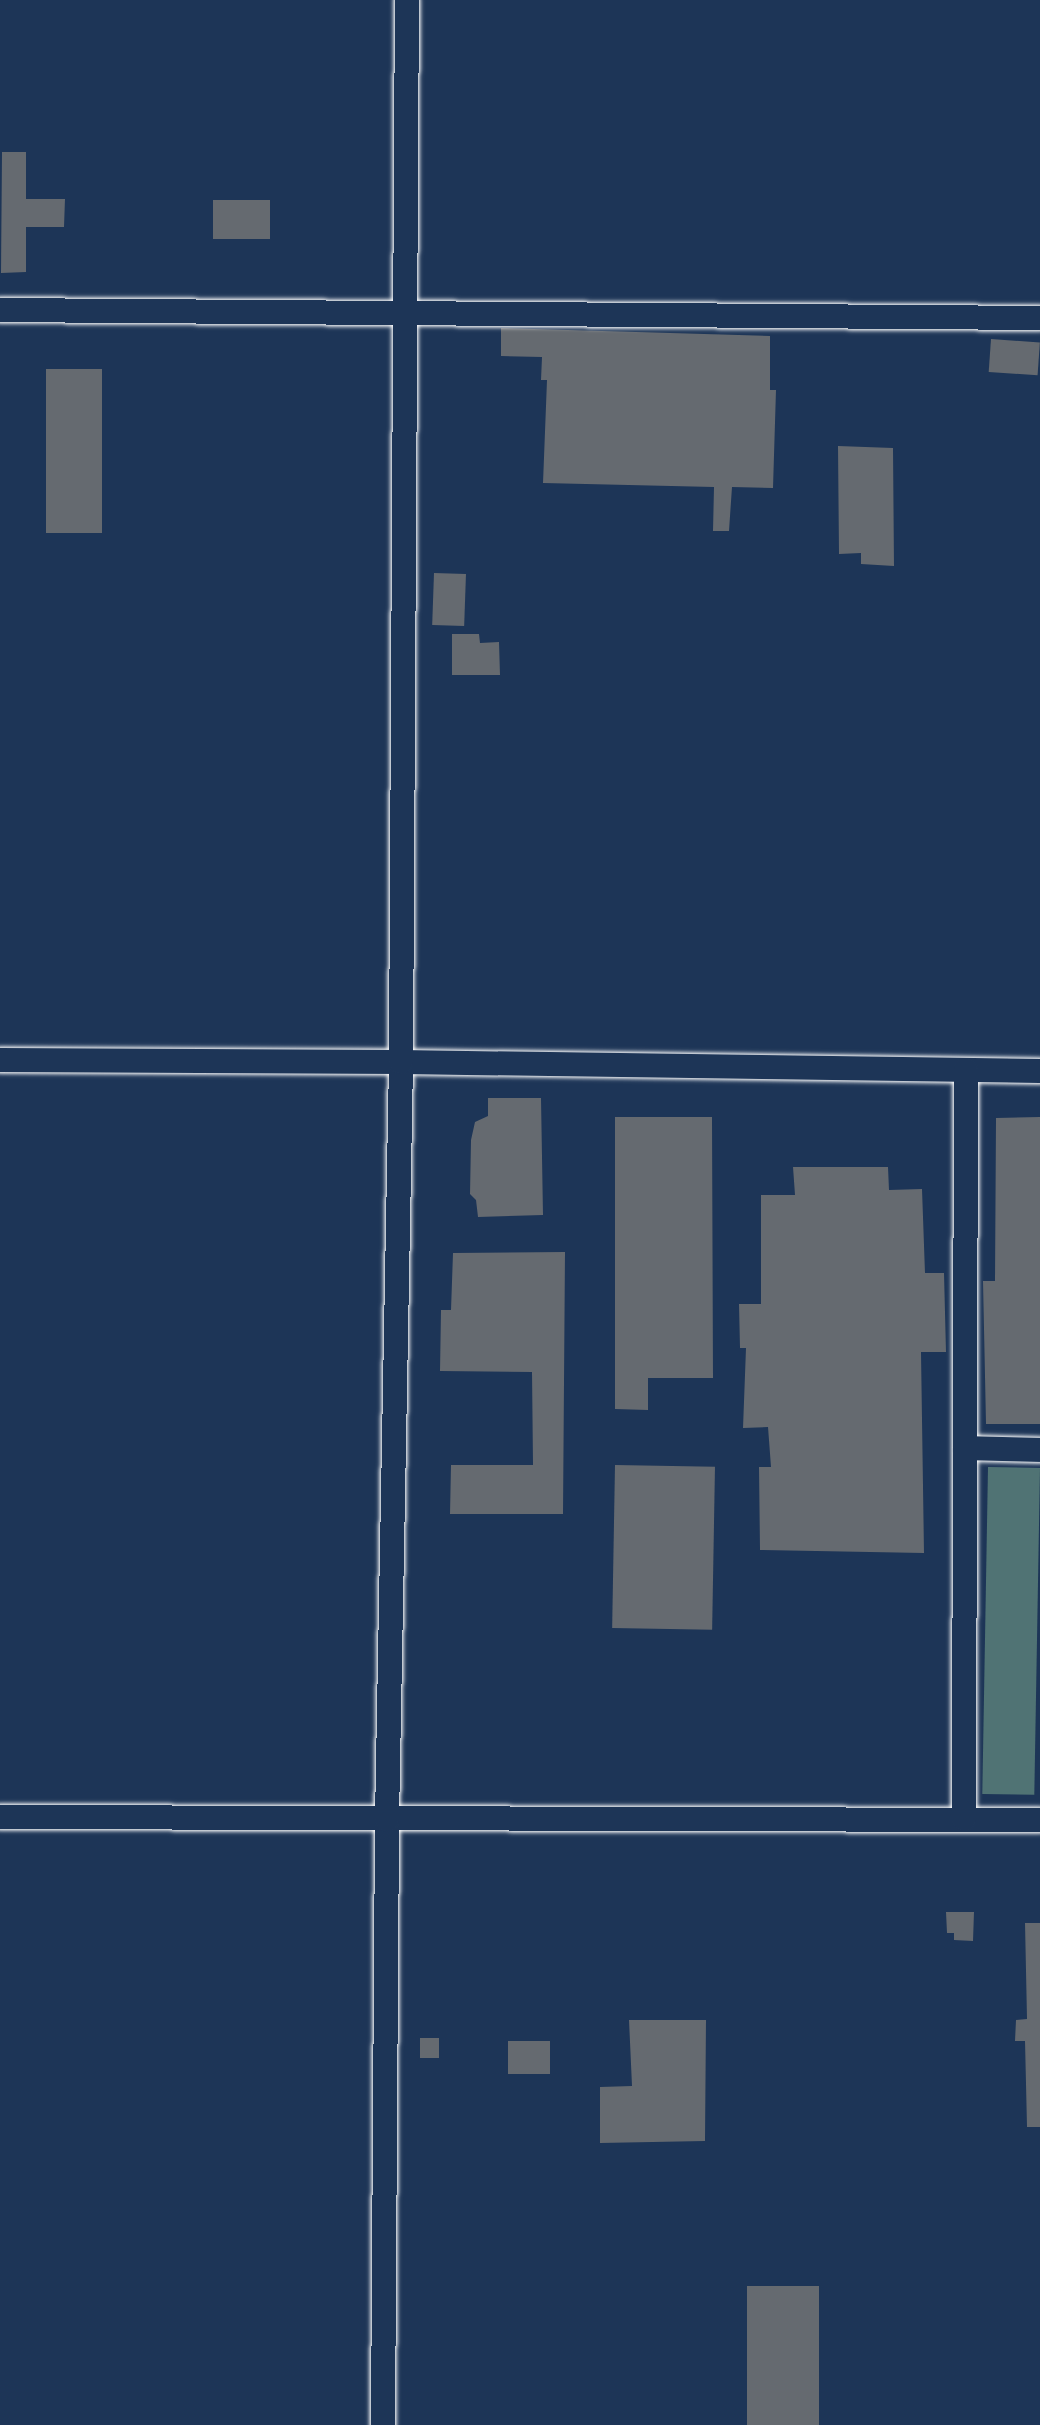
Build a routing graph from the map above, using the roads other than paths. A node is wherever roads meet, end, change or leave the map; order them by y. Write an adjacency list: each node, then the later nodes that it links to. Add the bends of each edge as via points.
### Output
1 (407, 0): 3 (street)
2 (0, 310): 3 (street)
3 (406, 314): 4 (street); 6 (street)
4 (1040, 318)
5 (0, 1060): 6 (street)
6 (401, 1062): 7 (street); 13 (street)
7 (966, 1070): 8 (street); 9 (street)
8 (1040, 1071)
9 (965, 1449): 10 (street); 12 (street)
10 (1040, 1450)
11 (0, 1817): 13 (street)
12 (964, 1819): 13 (street); 14 (street)
13 (387, 1820): 15 (street)
14 (1040, 1820)
15 (383, 2425)

